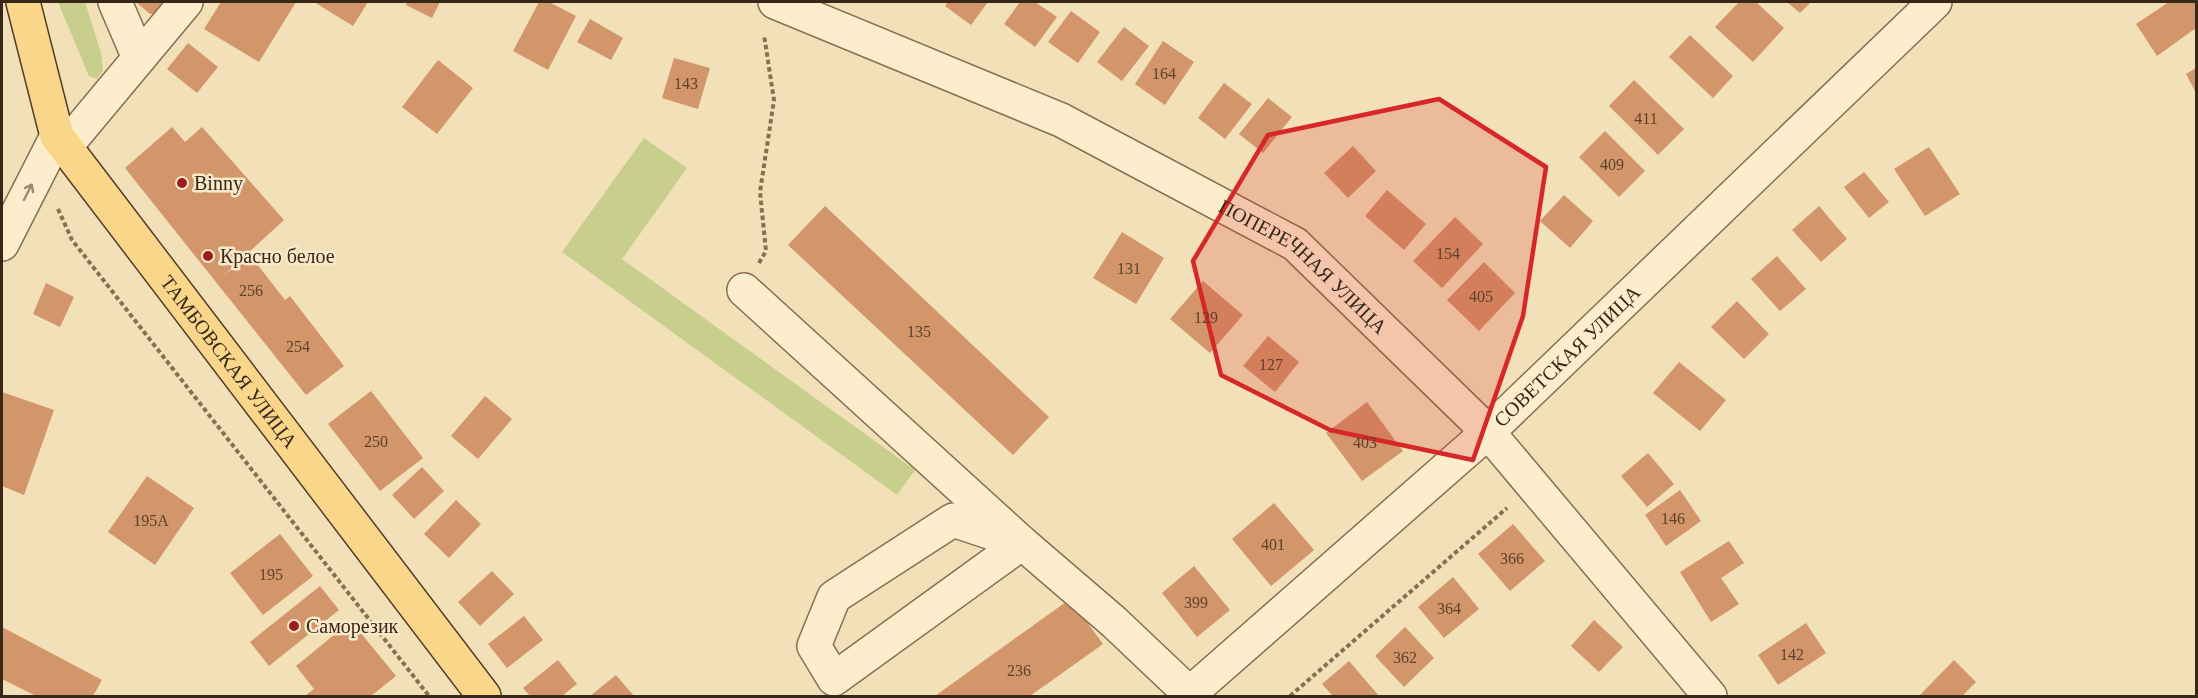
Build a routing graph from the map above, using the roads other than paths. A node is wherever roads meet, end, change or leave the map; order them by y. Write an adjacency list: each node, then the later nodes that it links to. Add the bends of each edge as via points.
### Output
1 (23, 2): 7 (main road, ТАМБОВСКАЯ УЛИЦА)
2 (114, 2): 6 (street)
3 (186, 2): 6 (street)
4 (775, 2): 10 (street, ПОПЕРЕЧНАЯ УЛИЦА, via 1061,120 1295,244)
5 (1935, 2): 10 (street, СОВЕТСКАЯ УЛИЦА)
6 (139, 58): 7 (street)
7 (61, 141): 8 (street, one-way to 7, via 40,171); 13 (main road, ТАМБОВСКАЯ УЛИЦА)
8 (2, 244)
9 (744, 290): 11 (street)
10 (1488, 432): 12 (street, СОВЕТСКАЯ УЛИЦА); 14 (street, ПОПЕРЕЧНАЯ УЛИЦА)
11 (1022, 543): 11 (street, via 834,679 814,646 834,597 953,519); 12 (street, via 1114,622)
12 (1189, 695)
13 (484, 696)
14 (1710, 696)

